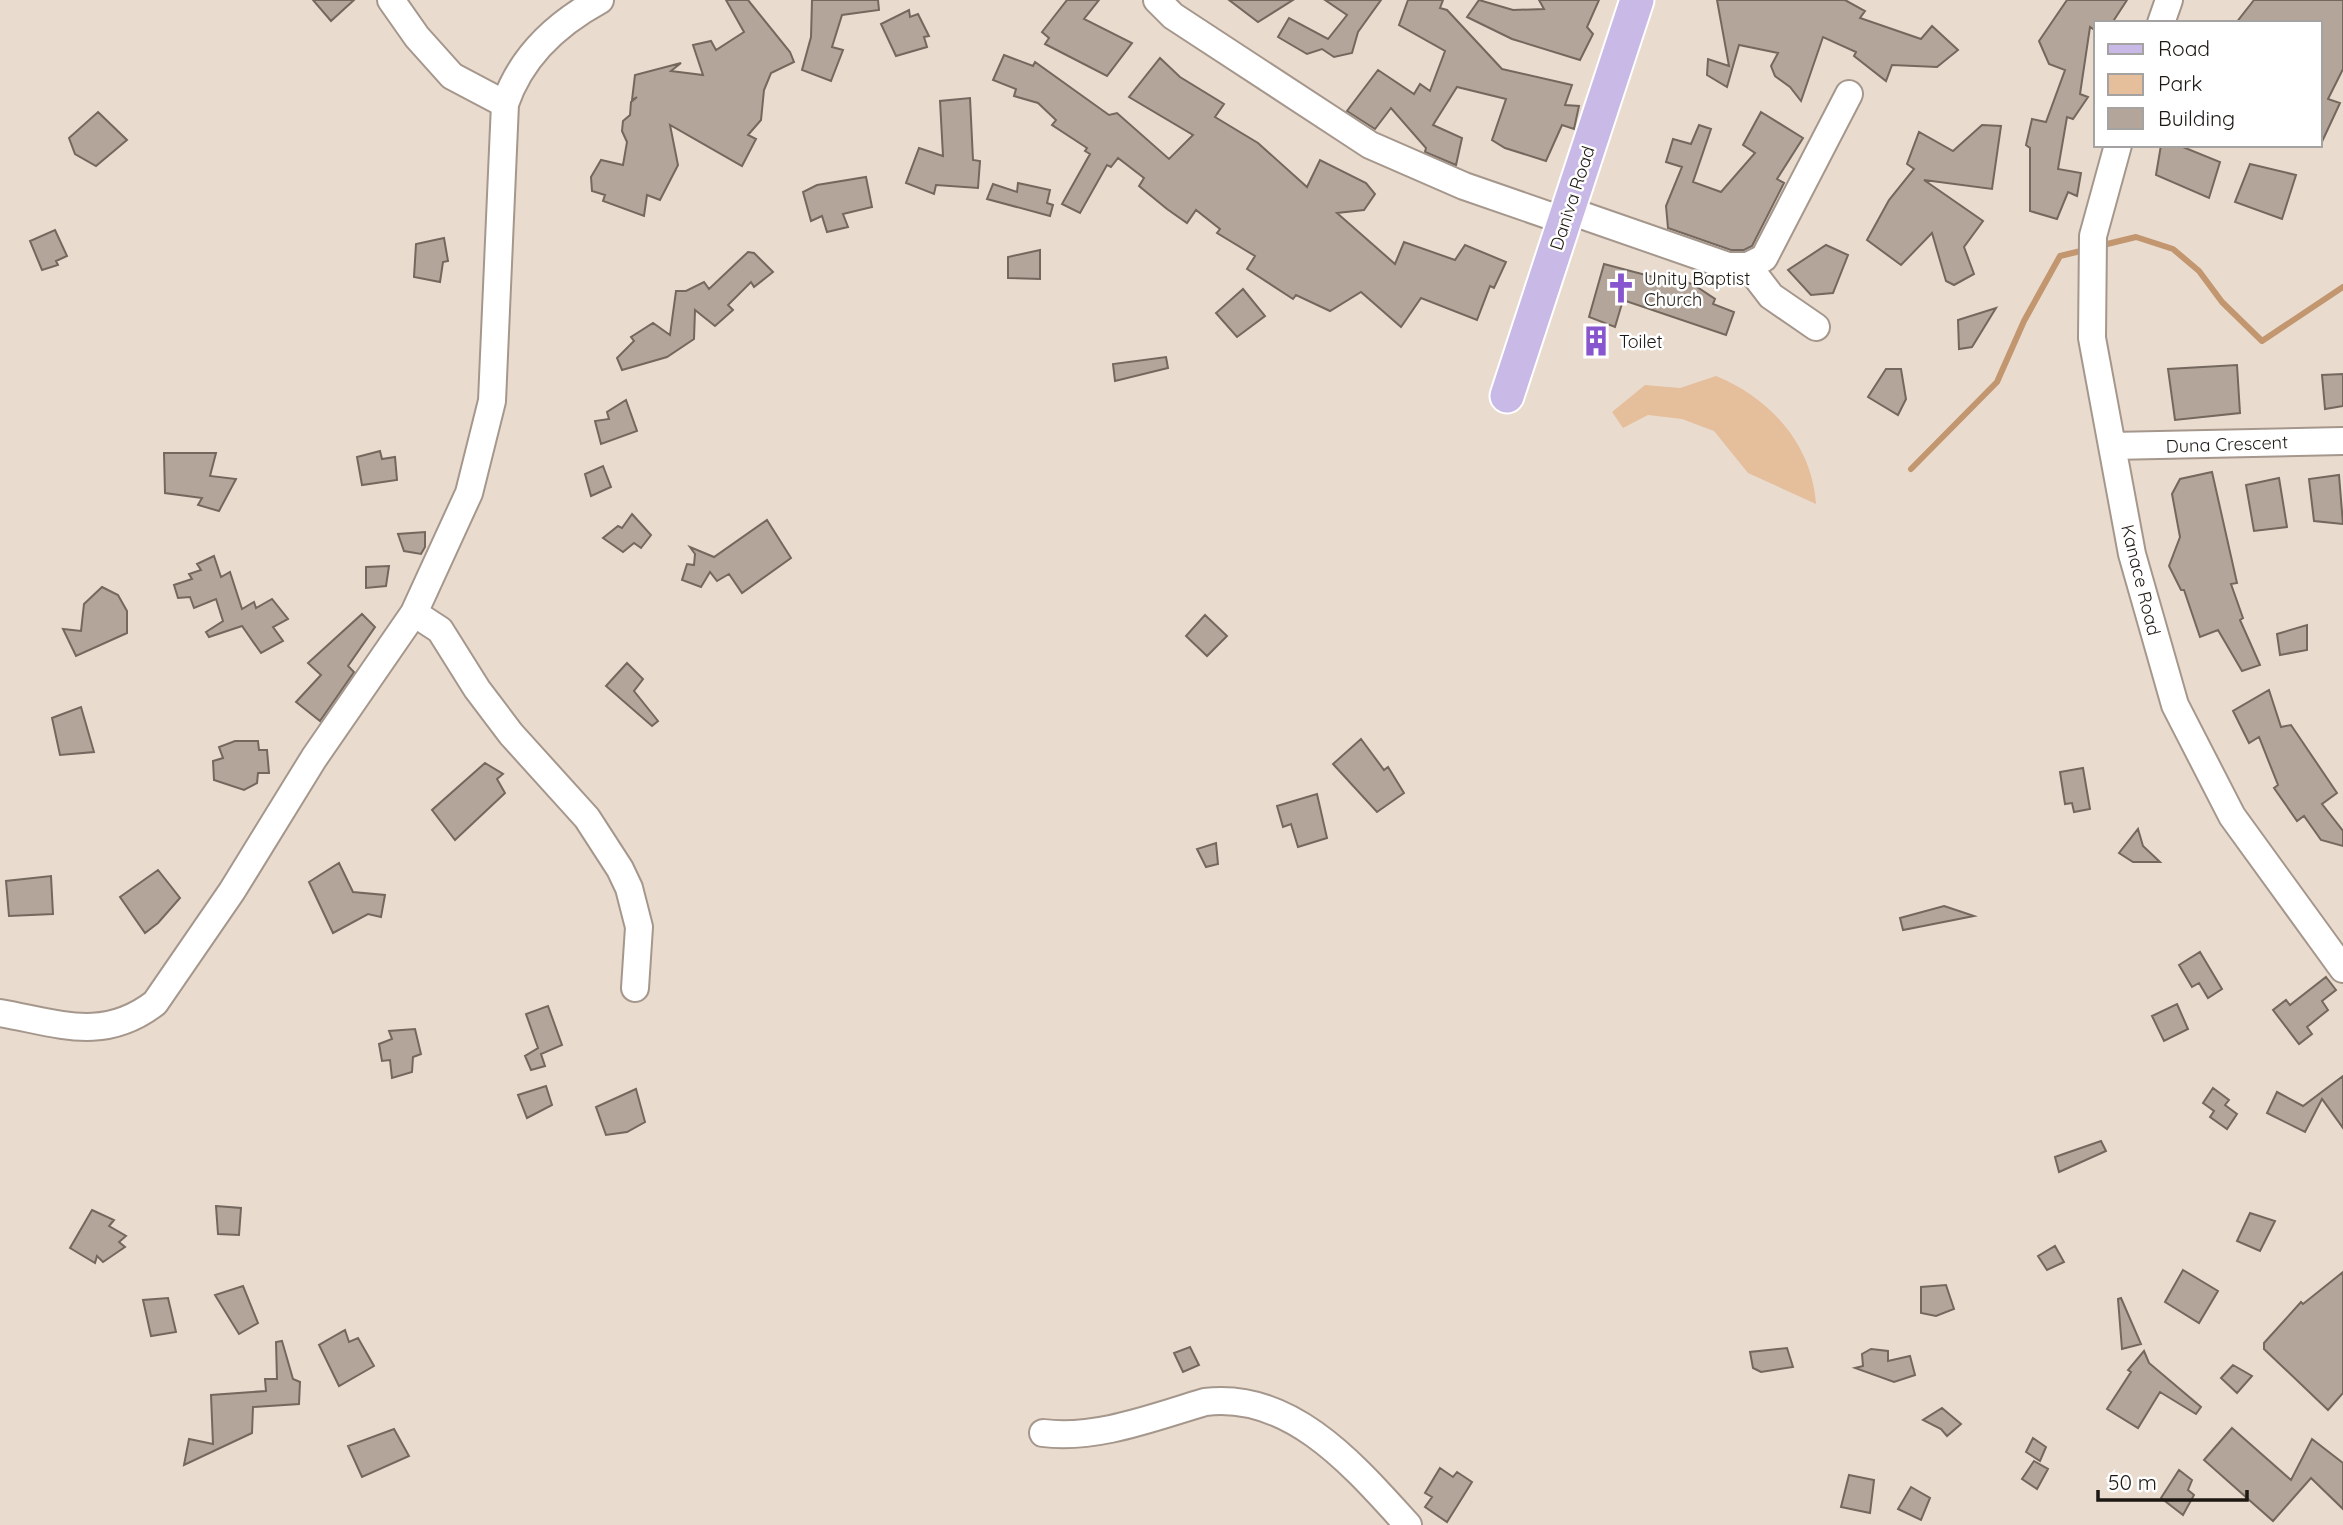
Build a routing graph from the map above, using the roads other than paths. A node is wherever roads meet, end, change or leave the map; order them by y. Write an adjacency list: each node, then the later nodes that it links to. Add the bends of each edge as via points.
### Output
1 (391, 0): 8 (street, via 452,76)
2 (600, 0): 8 (street, via 529,56)
3 (1157, 0): 10 (street, via 1184,24 1370,145 1464,186)
4 (1637, 0): 10 (main road, Daniva Road)
5 (2169, 0): 6 (street)
6 (2162, 21)
7 (1849, 94): 11 (street, via 1764,258)
8 (505, 104): 16 (street, via 492,401 469,493)
9 (2118, 147): 15 (street, Kanace Road, via 2092,249 2092,338)
10 (1566, 216): 11 (street, via 1728,266); 13 (main road, Daniva Road)
11 (1748, 266): 12 (street, via 1771,296)
12 (1816, 327)
13 (1507, 396)
14 (2343, 440): 15 (street, Duna Crescent)
15 (2112, 446): 17 (street, Kanace Road, via 2132,554 2175,705 2232,816)
16 (414, 613): 18 (street, via 440,630 497,716 587,818 620,869 639,927); 19 (street, via 155,1003 139,1015 100,1028 69,1027)
17 (2343, 969)
18 (635, 988)
19 (0, 1013)
20 (1043, 1433): 21 (street, via 1087,1433 1205,1402 1248,1406 1279,1414 1311,1432 1354,1467)
21 (1408, 1525)

